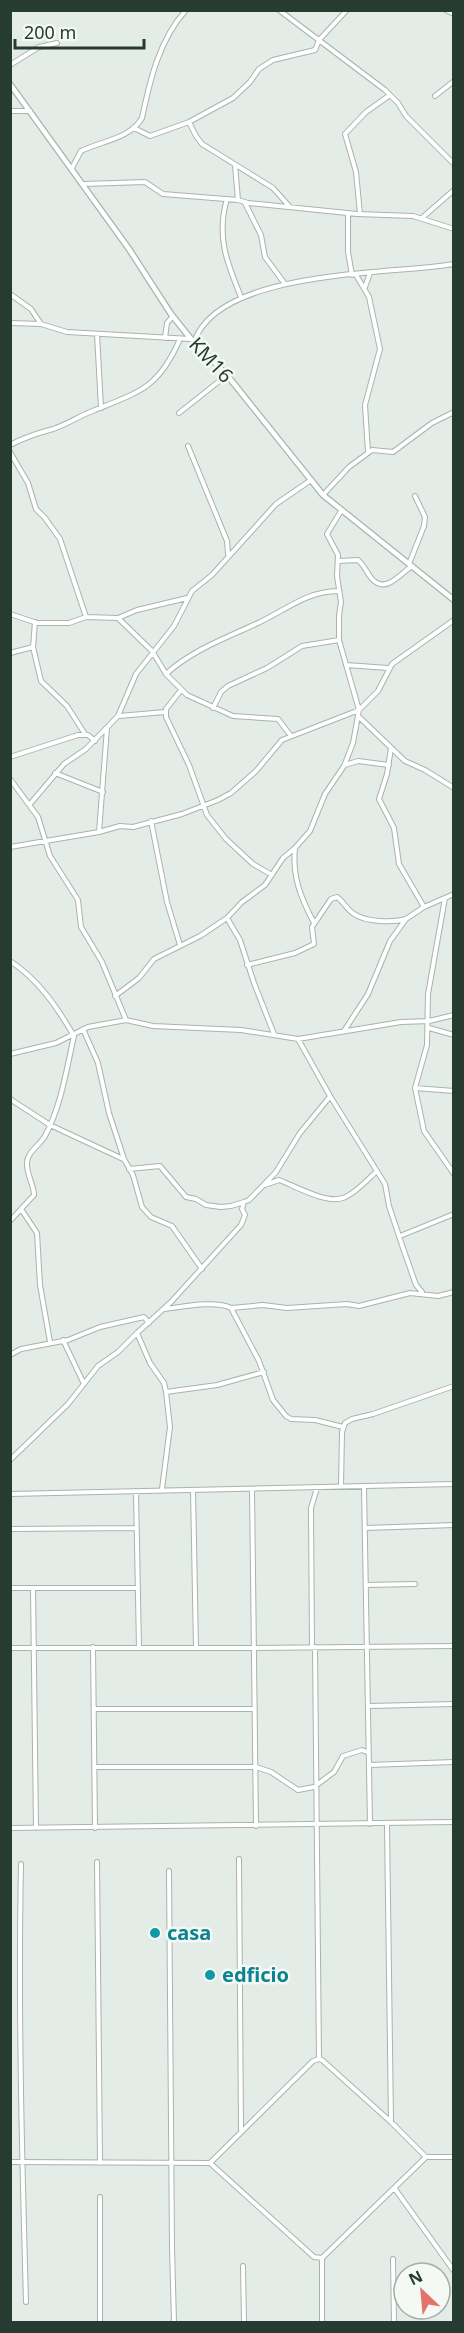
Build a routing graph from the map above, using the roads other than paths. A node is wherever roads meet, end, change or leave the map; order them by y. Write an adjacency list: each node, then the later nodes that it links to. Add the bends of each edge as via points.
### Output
1 (186, 10): 14 (street, via 172,27 153,71 142,118)
2 (279, 10): 4 (street)
3 (346, 10): 4 (street)
4 (319, 40): 9 (street); 13 (street, via 313,51 273,60 259,69 233,98)
5 (57, 43): 6 (street, via 39,47)
6 (10, 65)
7 (453, 81): 10 (street)
8 (10, 84): 12 (street, KM16)
9 (390, 95): 16 (street); 25 (street, via 345,134 356,172)
10 (435, 96)
11 (10, 111): 12 (street)
12 (30, 111): 17 (street, KM16)
13 (189, 122): 14 (street, via 150,136); 15 (street, via 198,140)
14 (135, 128): 17 (street, via 81,151)
15 (235, 164): 21 (street); 23 (street, via 273,188)
16 (453, 164)
17 (72, 168): 18 (street, KM16)
18 (83, 184): 20 (street, via 145,182 162,194); 35 (street, KM16)
19 (453, 190): 26 (street)
20 (227, 200): 21 (street); 34 (street, via 221,228 227,263)
21 (238, 200): 22 (street)
22 (244, 202): 23 (street); 31 (street, via 261,235 266,257)
23 (291, 207): 24 (street)
24 (348, 213): 25 (street); 30 (street, via 348,252)
25 (360, 214): 26 (street)
26 (423, 218): 27 (street)
27 (453, 229)
28 (453, 264): 29 (street)
29 (370, 273): 30 (street); 32 (street)
30 (354, 275): 31 (street); 32 (street)
31 (285, 284): 34 (street)
32 (365, 288): 49 (street, via 380,349 364,405)
33 (10, 294): 37 (street, via 31,309)
34 (241, 297): 41 (street, via 213,314)
35 (173, 316): 39 (street, via 168,320); 41 (street, KM16)
36 (10, 323): 37 (street)
37 (41, 324): 38 (street, via 67,332)
38 (97, 334): 39 (street); 43 (street)
39 (165, 339): 40 (street)
40 (180, 339): 41 (street); 43 (street, via 156,379 134,395)
41 (192, 341): 42 (street, KM16)
42 (227, 375): 45 (street); 50 (street, KM16)
43 (101, 408): 46 (street)
44 (453, 412): 49 (street, via 393,452)
45 (179, 413)
46 (10, 445)
47 (188, 446): 54 (street, via 227,541)
48 (10, 452): 61 (street, via 28,483 36,510 60,539)
49 (368, 452): 51 (street)
50 (311, 480): 51 (street, KM16); 54 (street, via 276,504)
51 (323, 495): 53 (street, KM16)
52 (415, 496): 56 (street, via 425,517)
53 (341, 511): 55 (street, via 327,534); 56 (street, KM16)
54 (228, 555): 58 (street)
55 (339, 561): 56 (street, via 358,560 372,579 383,586); 57 (street)
56 (410, 565): 59 (street, KM16)
57 (338, 591): 65 (street); 71 (street, via 297,601 180,662)
58 (187, 598): 62 (street); 67 (street, via 174,626)
59 (453, 600)
60 (10, 614): 64 (street)
61 (86, 617): 62 (street); 64 (street, via 69,624)
62 (118, 618): 67 (street)
63 (453, 620): 70 (street)
64 (35, 622): 66 (street)
65 (339, 640): 69 (street); 73 (street, via 302,646 228,686)
66 (33, 646): 68 (street); 78 (street, via 40,681 67,706)
67 (152, 651): 71 (street); 76 (street)
68 (10, 652)
69 (346, 665): 70 (street); 75 (street)
70 (388, 668): 75 (street, via 378,691)
71 (166, 674): 72 (street)
72 (181, 690): 73 (street); 74 (street)
73 (213, 708): 79 (street, via 238,717 278,719)
74 (165, 712): 76 (street); 92 (street)
75 (358, 713): 79 (street); 81 (street); 84 (street)
76 (118, 716): 77 (street)
77 (107, 727): 80 (street); 90 (street)
78 (85, 734): 80 (street); 82 (street)
79 (291, 736): 92 (street, via 279,742 256,771 231,793)
80 (95, 741): 85 (street)
81 (391, 748): 83 (street); 88 (street, via 405,761)
82 (10, 757)
83 (389, 765): 84 (street, via 358,761); 101 (street, via 378,799 394,828 399,864)
84 (344, 766): 97 (street, via 325,794 310,831)
85 (55, 773): 90 (street); 91 (street)
86 (10, 779): 91 (street)
87 (453, 780): 88 (street)
88 (447, 782): 89 (street)
89 (453, 788)
90 (103, 792): 94 (street)
91 (30, 804): 95 (street)
92 (203, 806): 93 (street); 98 (street, via 226,838)
93 (151, 821): 94 (street); 105 (street)
94 (99, 832): 95 (street)
95 (46, 841): 96 (street); 108 (street, via 50,856 78,900 81,927 102,962)
96 (10, 847)
97 (295, 848): 98 (street); 104 (street, via 295,880)
98 (272, 875): 102 (street)
99 (453, 894): 100 (street)
100 (445, 898): 101 (street); 111 (street, via 428,994)
101 (424, 907): 103 (street)
102 (227, 918): 105 (street); 107 (street, via 240,939)
103 (406, 919): 104 (street, via 387,922 357,916 337,897 327,901); 114 (street, via 390,941 368,994)
104 (314, 923): 107 (street, via 314,945)
105 (180, 945): 108 (street, via 154,959 139,978)
106 (10, 961): 117 (street, via 26,971 53,1002)
107 (248, 965): 115 (street)
108 (115, 996): 110 (street)
109 (453, 1015): 111 (street)
110 (126, 1020): 113 (street); 115 (street, via 153,1026)
111 (429, 1021): 112 (street); 114 (street)
112 (429, 1028): 116 (street); 120 (street)
113 (83, 1029): 117 (street); 125 (street, via 101,1074)
114 (344, 1032): 118 (street)
115 (274, 1034): 118 (street)
116 (453, 1035)
117 (74, 1036): 119 (street); 124 (street)
118 (298, 1039): 122 (street)
119 (10, 1054)
120 (415, 1088): 121 (street); 128 (street, via 424,1131)
121 (453, 1091)
122 (330, 1096): 127 (street); 129 (street)
123 (10, 1099): 124 (street)
124 (50, 1125): 125 (street); 131 (street, via 28,1159 34,1195)
125 (124, 1159): 126 (street)
126 (129, 1168): 130 (street, via 160,1166 186,1197 206,1205 229,1207); 135 (street, via 142,1207 172,1226)
127 (377, 1171): 129 (street, via 339,1198 312,1194 279,1180); 134 (street, via 385,1184)
128 (453, 1173)
129 (262, 1186): 130 (street)
130 (244, 1202): 135 (street, via 241,1225)
131 (21, 1209): 133 (street); 143 (street, via 37,1233 40,1285)
132 (453, 1214): 134 (street)
133 (10, 1221)
134 (400, 1236): 137 (street, via 416,1285)
135 (202, 1269): 139 (street)
136 (453, 1292): 137 (street, via 445,1296)
137 (425, 1294): 138 (street, via 410,1293 359,1306)
138 (231, 1308): 139 (street, via 196,1305); 145 (street)
139 (164, 1309): 140 (street)
140 (149, 1323): 141 (street); 142 (street, via 139,1317)
141 (137, 1333): 146 (street, via 98,1366); 148 (street)
142 (63, 1340): 143 (street); 146 (street)
143 (50, 1342): 144 (street)
144 (10, 1355)
145 (264, 1372): 148 (street, via 217,1385); 149 (street, via 273,1400 288,1418)
146 (84, 1384): 150 (street, via 50,1424)
147 (453, 1386): 149 (street, via 352,1419)
148 (166, 1392): 156 (street, via 170,1427)
149 (343, 1427): 152 (street)
150 (10, 1460)
151 (453, 1484): 153 (street)
152 (341, 1486): 153 (street); 154 (street)
153 (364, 1487): 162 (street)
154 (317, 1488): 155 (street); 173 (street, via 310,1508)
155 (252, 1489): 157 (street); 176 (street)
156 (162, 1490): 157 (street); 158 (street)
157 (193, 1490): 172 (street)
158 (136, 1492): 159 (street); 161 (street)
159 (10, 1494)
160 (453, 1526): 162 (street)
161 (136, 1528): 163 (street); 168 (street)
162 (365, 1528): 165 (street)
163 (10, 1529)
164 (415, 1584): 165 (street)
165 (366, 1585): 177 (street)
166 (10, 1588): 167 (street)
167 (33, 1588): 168 (street); 170 (street)
168 (136, 1588): 175 (street)
169 (453, 1646): 177 (street)
170 (33, 1647): 171 (street); 174 (street); 194 (street)
171 (93, 1647): 175 (street); 180 (street)
172 (196, 1647): 175 (street); 176 (street)
173 (313, 1647): 176 (street); 177 (street); 187 (street)
174 (10, 1648)
175 (139, 1648)
176 (254, 1648): 181 (street)
177 (368, 1648): 179 (street)
178 (453, 1704): 179 (street)
179 (369, 1706): 182 (street)
180 (94, 1709): 181 (street); 185 (street)
181 (255, 1709): 186 (street)
182 (368, 1752): 184 (street); 187 (street, via 343,1756 337,1770)
183 (453, 1762): 184 (street)
184 (369, 1765): 189 (street)
185 (94, 1767): 186 (street); 195 (street)
186 (256, 1767): 187 (street, via 298,1790); 192 (street)
187 (314, 1787): 191 (street)
188 (453, 1822): 190 (street)
189 (370, 1824): 190 (street); 191 (street)
190 (387, 1824): 201 (street)
191 (315, 1825): 192 (street); 200 (street)
192 (256, 1826): 195 (street)
193 (10, 1828): 194 (street)
194 (36, 1828): 195 (street)
195 (95, 1828)
196 (239, 1859): 202 (street)
197 (97, 1862): 208 (street)
198 (21, 1864): 206 (street)
199 (169, 1871): 207 (street)
200 (319, 2059): 201 (street); 202 (street)
201 (391, 2122): 203 (street)
202 (241, 2131): 209 (street)
203 (426, 2157): 204 (street); 210 (street)
204 (453, 2157)
205 (10, 2162): 206 (street)
206 (22, 2162): 208 (street); 216 (street)
207 (171, 2162): 208 (street); 209 (street); 218 (street)
208 (100, 2163)
209 (210, 2163): 212 (street, via 314,2257)
210 (394, 2189): 212 (street); 215 (street)
211 (100, 2197): 217 (street)
212 (322, 2258): 220 (street)
213 (393, 2259): 221 (street)
214 (243, 2266): 219 (street)
215 (453, 2271)
216 (26, 2302)
217 (100, 2322)
218 (174, 2322)
219 (244, 2322)
220 (322, 2322)
221 (394, 2322)

